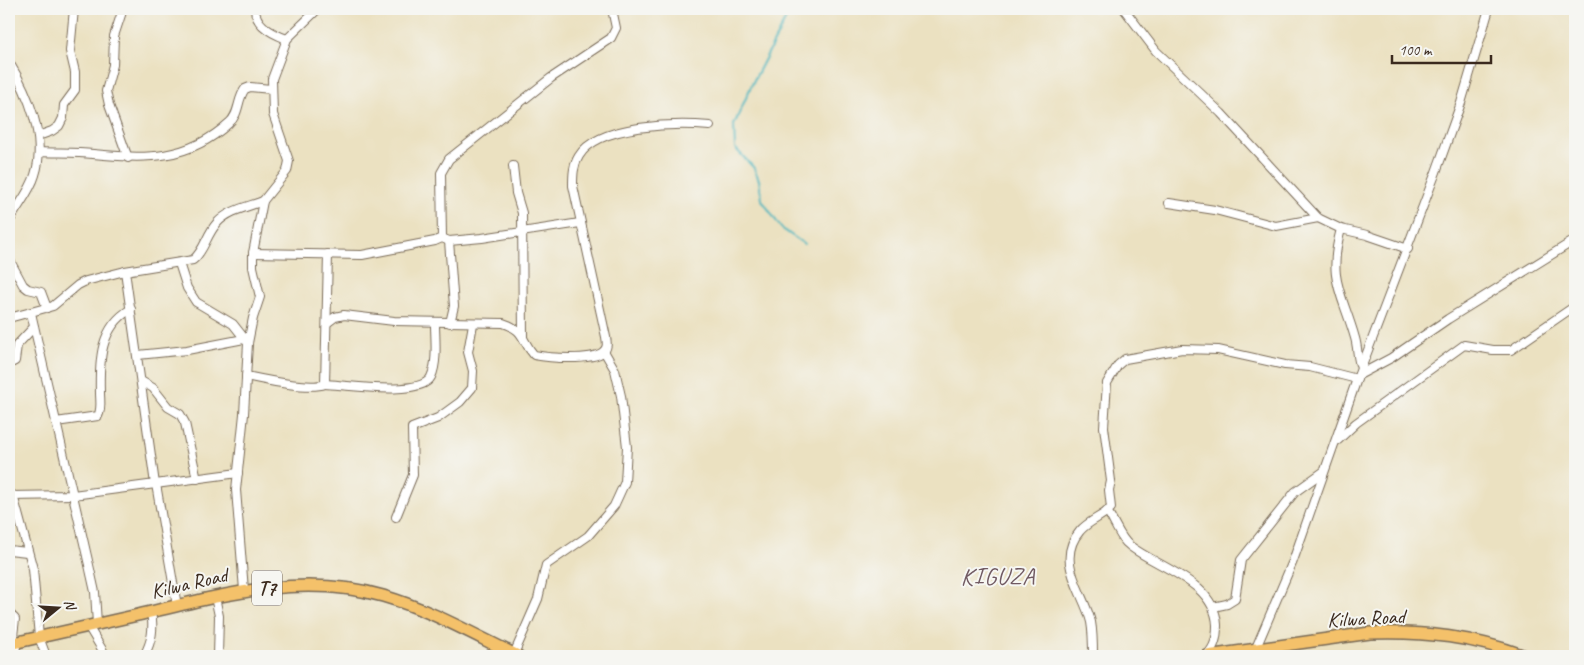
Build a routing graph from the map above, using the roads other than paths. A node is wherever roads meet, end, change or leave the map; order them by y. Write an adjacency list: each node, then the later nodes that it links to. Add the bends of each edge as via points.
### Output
1 (74, 9): 12 (street, via 70,51 75,90 64,105 59,126)
2 (123, 9): 14 (street, via 114,36 113,66 106,91)
3 (255, 9): 8 (street, via 262,25)
4 (318, 9): 8 (street)
5 (612, 9): 23 (street, via 616,28 611,38 527,96 443,165 440,190)
6 (1124, 9): 18 (street, via 1156,51 1220,113)
7 (1489, 9): 25 (street, via 1461,103)
8 (287, 39): 10 (street, via 276,62)
9 (9, 62): 12 (street, via 21,83)
10 (271, 88): 14 (street, via 245,89 236,115 229,124 182,152); 16 (street, via 275,124 289,161 287,171)
11 (710, 126): 20 (street, via 664,125 608,136 591,144 579,156 573,173)
12 (38, 136): 13 (street)
13 (39, 152): 14 (street); 19 (street, via 35,177)
14 (128, 158)
15 (513, 166): 22 (street, via 522,213)
16 (263, 201): 26 (street); 29 (street, via 225,216 216,224 199,255)
17 (1169, 204): 18 (street, via 1215,210 1276,226)
18 (1318, 218): 21 (street)
19 (9, 222)
20 (580, 223): 22 (street); 43 (street, via 606,337)
21 (1341, 229): 25 (street); 46 (street, via 1336,247 1336,283 1355,338)
22 (521, 231): 23 (street, via 482,238); 41 (street)
23 (446, 239): 27 (street, via 370,254); 38 (street, via 454,306)
24 (1575, 240): 46 (street, via 1392,358)
25 (1408, 249): 46 (street)
26 (253, 253): 27 (street); 42 (street, via 260,297)
27 (328, 254): 36 (street)
28 (9, 259): 32 (street, via 23,286 41,292)
29 (179, 263): 30 (street); 42 (street, via 187,288 196,302 228,320)
30 (125, 271): 32 (street, via 78,285 61,302); 33 (street)
31 (1575, 306): 51 (street, via 1511,350 1464,345 1356,423)
32 (48, 308): 34 (street)
33 (131, 309): 44 (street); 50 (street, via 124,312 104,339 100,358 98,416)
34 (31, 313): 35 (street); 40 (street)
35 (9, 318)
36 (327, 323): 37 (street, via 344,315); 49 (street)
37 (435, 323): 38 (street); 49 (street, via 433,371 424,384 409,389)
38 (450, 323): 39 (street)
39 (473, 324): 41 (street, via 503,323 514,327); 59 (street, via 468,352 473,371 472,388 460,402 438,418 412,428 413,475)
40 (34, 327): 45 (street, via 19,341 15,360); 50 (street)
41 (523, 336): 43 (street, via 534,355 542,357 578,357)
42 (246, 341): 44 (street); 47 (street)
43 (604, 351): 72 (street, via 615,370 621,396 627,448 625,482 614,506 588,536 546,565 538,599)
44 (138, 355): 48 (street)
45 (9, 364)
46 (1359, 374): 51 (street); 58 (street, via 1285,365 1218,350 1182,349 1125,359 1118,364 1107,383 1104,427 1111,481 1111,504)
47 (246, 376): 49 (street, via 297,384); 53 (street)
48 (141, 381): 54 (street, via 180,414 185,423); 55 (street)
49 (325, 384)
50 (56, 422): 56 (street)
51 (1336, 442): 52 (street)
52 (1323, 472): 65 (street, via 1295,492 1241,560 1235,599); 71 (street, via 1293,561)
53 (238, 473): 54 (street); 62 (street, via 236,514)
54 (197, 479): 55 (street)
55 (155, 484): 56 (street); 64 (street)
56 (73, 495): 57 (street); 68 (street, via 95,592)
57 (11, 496): 61 (street)
58 (1107, 511): 65 (street, via 1125,542 1199,589); 78 (street, via 1080,531 1069,560 1074,582 1090,620)
59 (396, 516)
60 (9, 550): 61 (street)
61 (27, 552): 69 (street, via 32,569)
62 (244, 590): 63 (highway, Kilwa Road / T7); 72 (highway, Kilwa Road / T7, via 315,586 384,596 444,619)
63 (215, 596): 64 (highway, Kilwa Road / T7); 77 (street, via 219,616)
64 (177, 606): 66 (highway, Kilwa Road / T7)
65 (1212, 607): 79 (street, via 1216,614 1217,634 1215,645)
66 (151, 612): 68 (highway, Kilwa Road / T7); 76 (street, via 152,643)
67 (9, 613): 70 (street, via 15,619)
68 (93, 625): 69 (highway, Kilwa Road / T7); 75 (street)
69 (39, 637): 70 (highway, Kilwa Road / T7); 74 (street)
70 (13, 643): 73 (street)
71 (1256, 648): 79 (highway, Kilwa Road); 80 (highway, Kilwa Road, via 1391,632 1459,637 1493,644)
72 (516, 655)
73 (14, 656)
74 (46, 656)
75 (106, 656)
76 (144, 656)
77 (218, 656)
78 (1093, 656)
79 (1207, 656)
80 (1525, 656)

